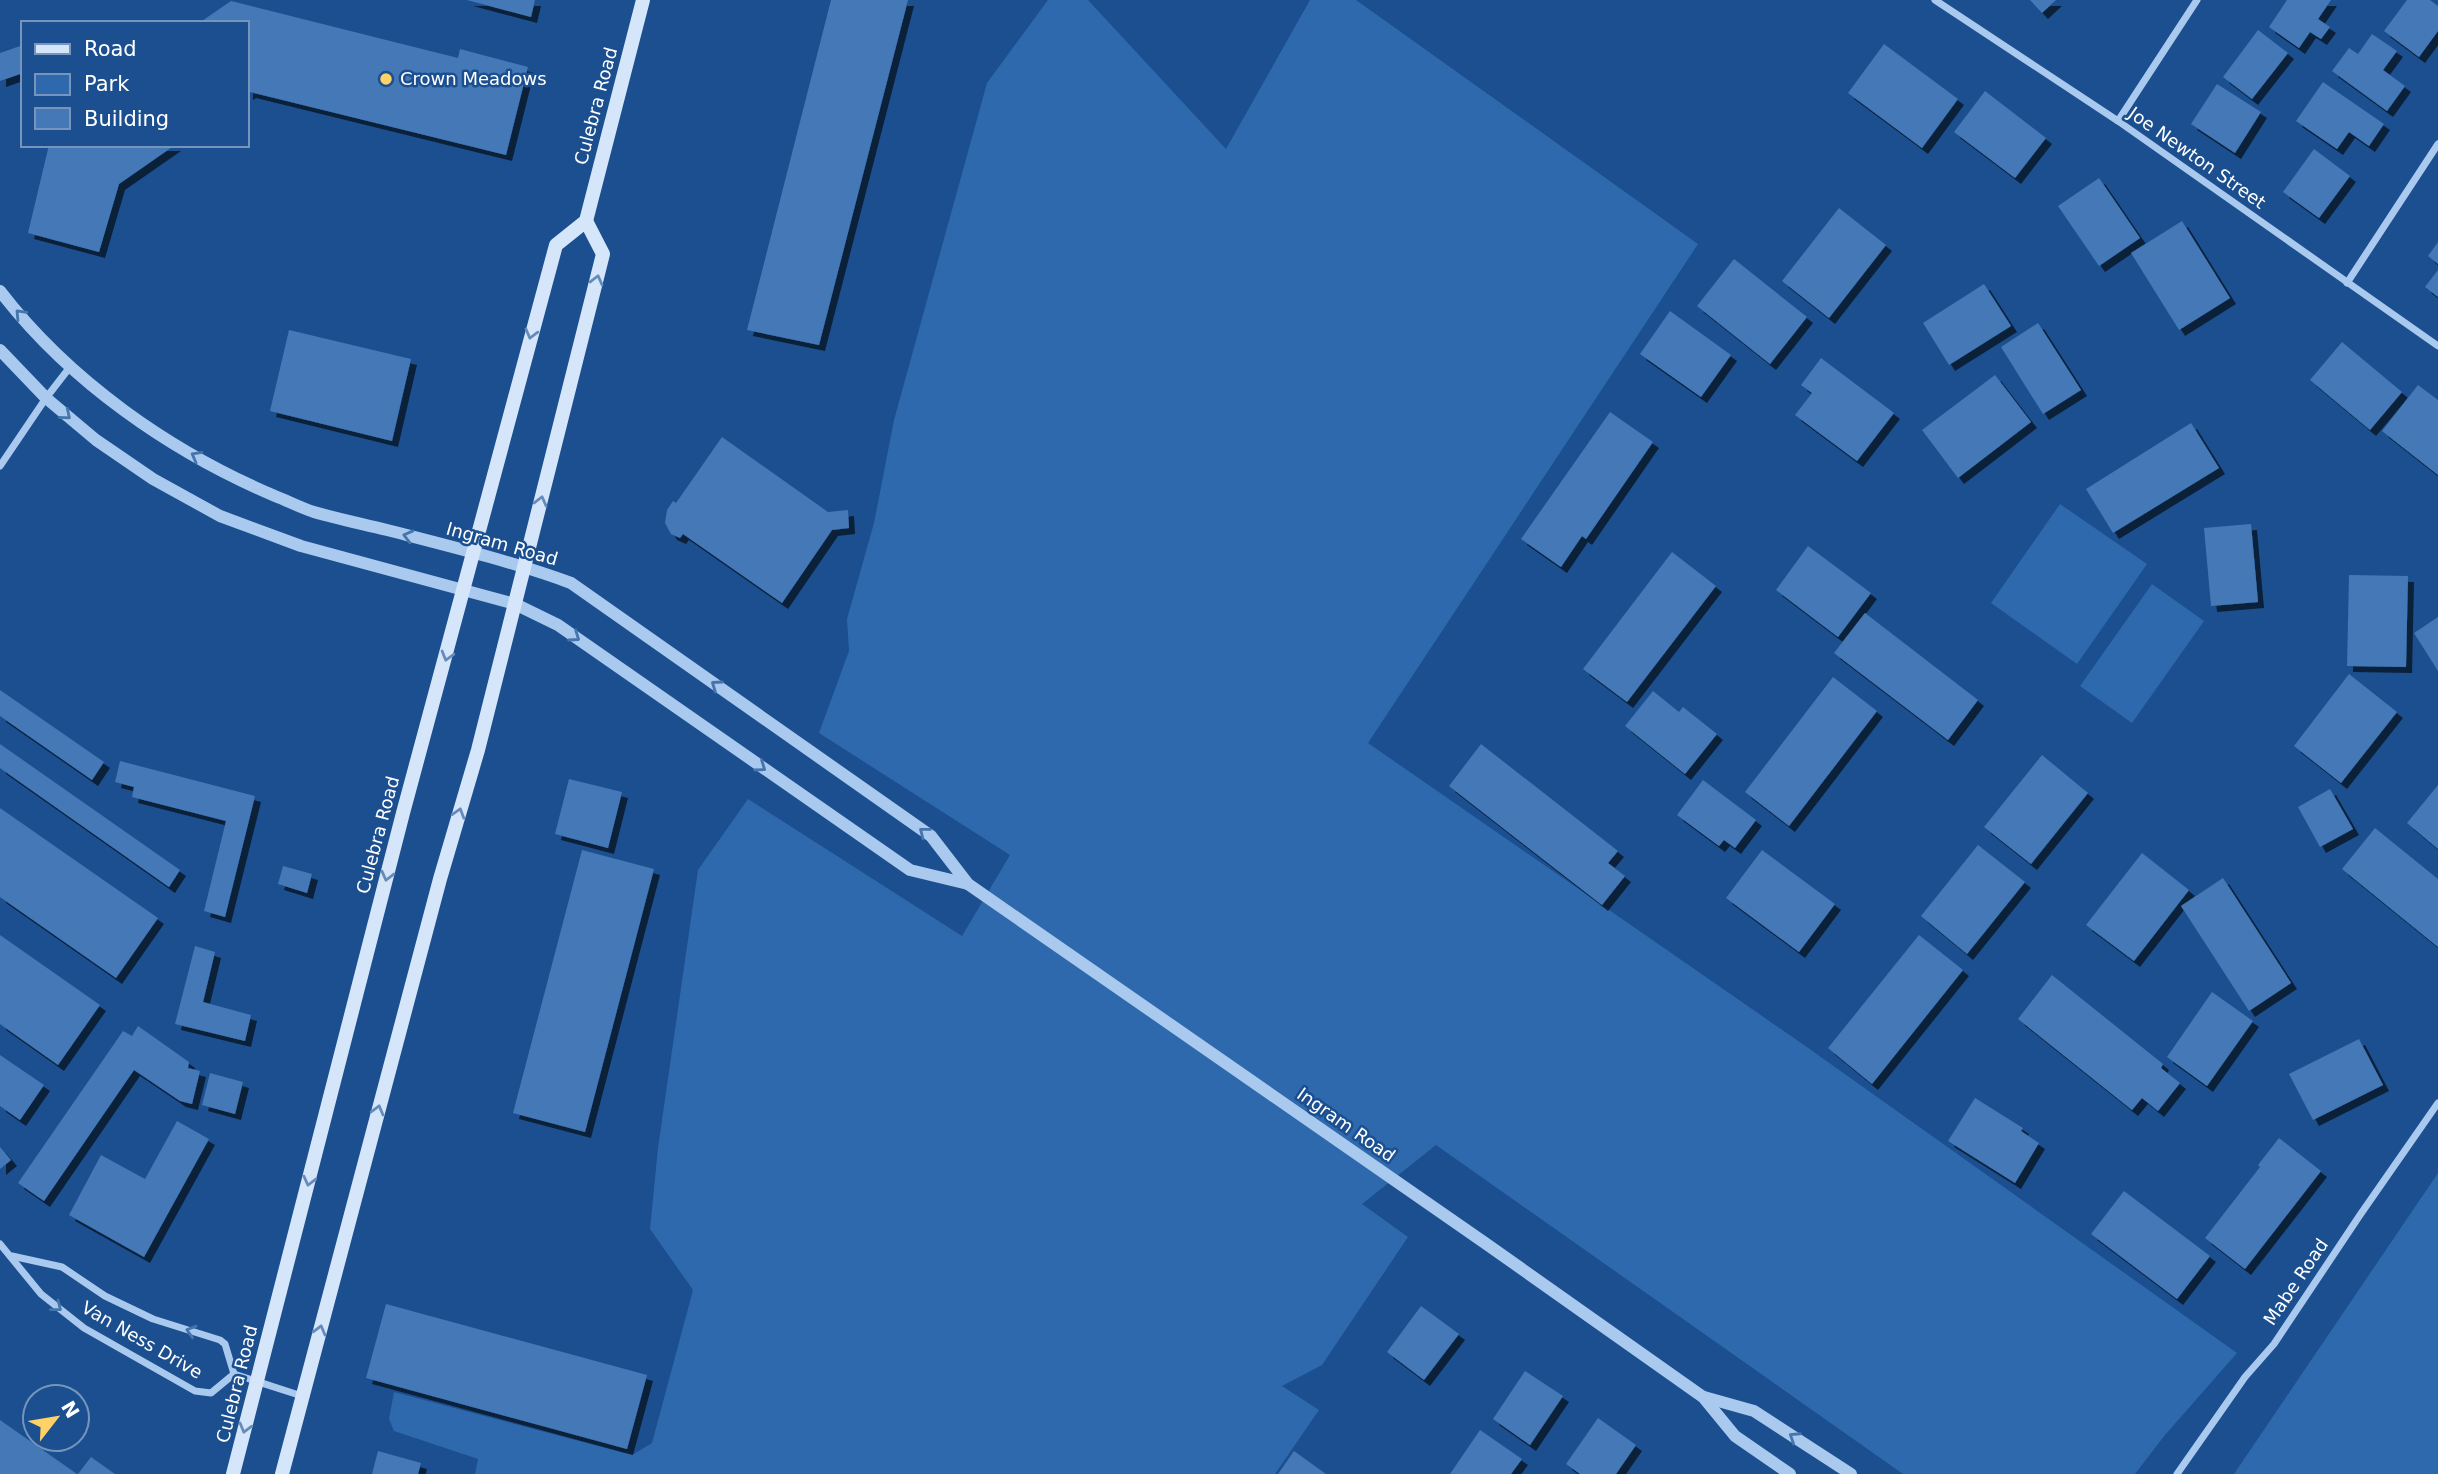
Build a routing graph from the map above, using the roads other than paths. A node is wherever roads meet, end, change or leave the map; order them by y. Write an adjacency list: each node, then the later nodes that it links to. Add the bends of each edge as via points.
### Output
1 (643, 0): 6 (main road, Culebra Road)
2 (1935, 0): 4 (street, Joe Newton Street)
3 (2197, 0): 4 (street)
4 (2118, 121): 7 (street, Joe Newton Street)
5 (2438, 144): 7 (street)
6 (586, 221): 14 (main road, Culebra Road, one-way to 14, via 556,245); 15 (main road, one-way to 6, via 603,254)
7 (2347, 283): 9 (street, Joe Newton Street)
8 (0, 290): 11 (street, Ingram Road, one-way to 8)
9 (2438, 346)
10 (0, 351): 12 (street, Ingram Road)
11 (70, 367): 12 (street); 14 (street, Ingram Road, one-way to 11, via 313,512 243,482 177,445)
12 (46, 398): 13 (street); 16 (street, Ingram Road, one-way to 16, via 153,479 220,516 301,545)
13 (0, 466)
14 (474, 553): 15 (street, Ingram Road); 16 (main road, Culebra Road)
15 (525, 567): 17 (main road); 18 (street, Ingram Road, one-way to 15, via 931,836 571,583)
16 (464, 590): 17 (street, Ingram Road); 23 (main road, Culebra Road, one-way to 23)
17 (515, 604): 18 (street, Ingram Road, one-way to 18, via 558,625 910,870); 24 (main road, one-way to 17)
18 (968, 884): 25 (street, Ingram Road)
19 (2438, 1103): 30 (street, Mabe Road, via 2274,1345 2245,1377)
20 (0, 1244): 21 (street, Van Ness Drive)
21 (12, 1256): 22 (street, Van Ness Drive, one-way to 21, via 220,1340 153,1319 105,1296 62,1267); 22 (street, Van Ness Drive, one-way to 22, via 41,1294 84,1328 195,1391 211,1393)
22 (234, 1374): 23 (street)
23 (257, 1382): 24 (street); 26 (main road, Culebra Road, one-way to 26)
24 (302, 1396): 27 (main road)
25 (1703, 1397): 28 (street, Ingram Road, via 1735,1436); 29 (street, Ingram Road, one-way to 25, via 1754,1411)
26 (233, 1474)
27 (282, 1474)
28 (1790, 1474)
29 (1851, 1474)
30 (2177, 1474)

